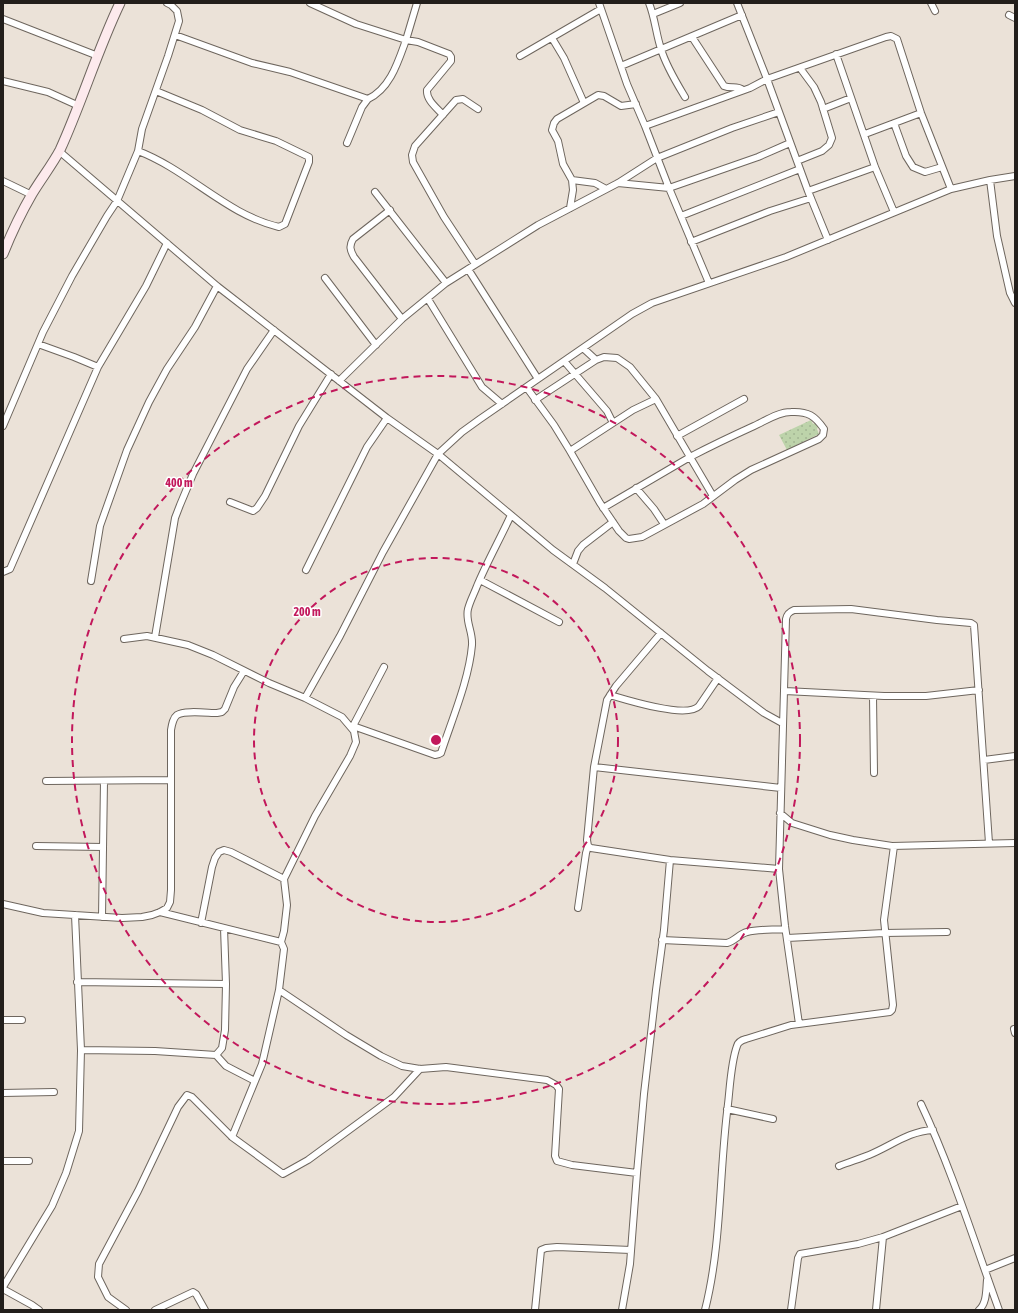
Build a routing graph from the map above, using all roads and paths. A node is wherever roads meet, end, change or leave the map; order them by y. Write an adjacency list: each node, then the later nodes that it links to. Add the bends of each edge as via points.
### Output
1 (120, 3): 22 (street)
2 (167, 3): 16 (street, via 177,11 179,21)
3 (310, 3): 19 (street, via 356,24)
4 (417, 3): 19 (street)
5 (649, 3): 11 (street)
6 (680, 3): 11 (street)
7 (737, 3): 12 (street)
8 (931, 3): 10 (street)
9 (600, 6): 18 (street); 24 (street)
10 (935, 11)
11 (653, 14): 20 (street)
12 (742, 15): 17 (street); 26 (street)
13 (1009, 15): 14 (street)
14 (1015, 18)
15 (3, 19): 22 (street)
16 (175, 35): 29 (street); 32 (street, via 246,61 290,72)
17 (692, 37): 20 (street); 28 (street, via 724,86)
18 (552, 38): 23 (street); 33 (street)
19 (406, 40): 32 (street, via 391,76 380,91); 40 (street, via 449,54 451,58 427,90 429,99)
20 (661, 50): 24 (street); 30 (street, via 670,73)
21 (836, 54): 25 (street); 31 (street); 39 (street, via 886,37 897,39)
22 (98, 56): 35 (street)
23 (520, 56)
24 (621, 66): 34 (street)
25 (800, 68): 26 (street); 37 (street, via 814,87)
26 (768, 79): 28 (street); 38 (street)
27 (3, 81): 35 (street, via 48,92)
28 (743, 90): 42 (street)
29 (156, 91): 47 (street, via 142,129); 47 (street, via 202,110 240,130 276,141 308,155 310,159 284,224 279,227 252,218 168,165)
30 (685, 97)
31 (851, 98): 37 (street); 43 (street)
32 (368, 99): 44 (street)
33 (584, 103): 34 (street, via 598,95 621,106); 54 (street, via 557,120 552,128 563,164)
34 (636, 104): 42 (street)
35 (79, 106): 46 (street)
36 (478, 109): 40 (street, via 460,99)
37 (823, 109): 49 (street, via 832,138 829,145 822,151)
38 (778, 112): 45 (street); 48 (street)
39 (921, 112): 41 (street); 51 (street)
40 (442, 115): 74 (street, via 415,146 413,162 444,217)
41 (894, 123): 43 (street); 51 (street, via 906,156 913,167 925,172)
42 (645, 126): 48 (street)
43 (865, 134): 50 (street)
44 (347, 143)
45 (790, 143): 49 (street); 58 (street)
46 (59, 151): 63 (street); 65 (street)
47 (138, 151): 65 (street)
48 (657, 158): 57 (street); 58 (street)
49 (797, 161): 52 (street)
50 (875, 167): 61 (street); 68 (street)
51 (942, 167): 60 (street)
52 (800, 169): 61 (street); 69 (street)
53 (1015, 176): 55 (street)
54 (572, 180): 59 (street, via 594,183); 66 (street)
55 (990, 180): 60 (street); 81 (street, via 997,236 1010,293)
56 (3, 181): 63 (street)
57 (618, 183): 58 (street); 59 (street)
58 (669, 188): 69 (street)
59 (606, 189): 66 (street)
60 (950, 189): 68 (street)
61 (808, 191): 64 (street)
62 (375, 192): 67 (street)
63 (32, 195): 73 (street)
64 (810, 198): 70 (street); 71 (street)
65 (117, 201): 72 (street); 84 (street, via 72,276)
66 (570, 208): 74 (street)
67 (390, 210): 77 (street); 82 (street, via 353,239 350,248 354,257)
68 (894, 212): 70 (street)
69 (680, 216): 71 (street)
70 (828, 240): 78 (street)
71 (691, 242): 78 (street)
72 (167, 244): 79 (street); 89 (street, via 142,293)
73 (3, 254)
74 (475, 264): 75 (street)
75 (468, 269): 77 (street); 92 (street)
76 (325, 278): 85 (street)
77 (446, 283): 80 (street)
78 (709, 283): 86 (street, via 652,303)
79 (218, 286): 83 (street); 117 (street, via 167,369 127,450 100,526)
80 (428, 299): 82 (street); 98 (street, via 482,387)
81 (1015, 303)
82 (402, 319): 85 (street)
83 (274, 330): 91 (street); 120 (street, via 247,369 193,474 180,505)
84 (38, 344): 89 (street); 101 (street)
85 (376, 345): 93 (street)
86 (583, 348): 87 (street); 88 (street)
87 (596, 360): 90 (street); 95 (street, via 612,357 620,360 630,367)
88 (564, 361): 90 (street); 92 (street)
89 (98, 367): 115 (street, via 10,569)
90 (574, 373): 97 (street); 100 (street, via 607,411)
91 (331, 374): 93 (street); 108 (street, via 299,426 257,508 253,510)
92 (538, 379): 94 (street)
93 (339, 381): 99 (street)
94 (527, 388): 97 (street); 98 (street)
95 (656, 399): 100 (street); 102 (street)
96 (744, 399): 102 (street)
97 (535, 400): 103 (street)
98 (502, 404): 104 (street, via 462,432)
99 (387, 418): 104 (street); 114 (street, via 367,447)
100 (613, 423): 103 (street)
101 (3, 426)
102 (677, 436): 105 (street)
103 (570, 451): 109 (street)
104 (438, 454): 110 (street); 125 (street)
105 (690, 457): 106 (street); 107 (street); 107 (street, via 728,437 790,412 808,414 816,418 824,429 819,439 751,470)
106 (636, 488): 109 (street); 112 (street)
107 (713, 496): 112 (street)
108 (230, 502)
109 (603, 508): 111 (street)
110 (511, 515): 113 (street); 116 (street)
111 (613, 522): 112 (street, via 629,539 642,537); 113 (street, via 583,544)
112 (664, 524)
113 (573, 564): 119 (street)
114 (306, 570)
115 (3, 572)
116 (480, 580): 118 (street); 133 (street, via 468,609 472,643 468,665 441,753 435,755)
117 (91, 581)
118 (559, 622)
119 (661, 633): 124 (street); 129 (street)
120 (155, 637): 121 (street, via 139,636); 123 (street, via 188,645)
121 (124, 639)
122 (384, 667): 133 (street)
123 (244, 671): 128 (street); 138 (street, via 222,712 182,713 173,720)
124 (718, 678): 129 (street, via 699,706 690,711 655,707); 132 (street)
125 (311, 687): 128 (street); 131 (street)
126 (979, 690): 127 (street, via 975,628 971,623 851,608 828,608 794,610 787,615); 130 (street, via 926,696); 135 (street)
127 (785, 691): 130 (street); 132 (street)
128 (295, 694): 131 (street)
129 (610, 695): 136 (street)
130 (873, 696): 137 (street)
131 (305, 698): 133 (street, via 342,717)
132 (782, 723): 141 (street)
133 (353, 728): 153 (street, via 356,742 350,756 315,816)
134 (1015, 756): 135 (street)
135 (984, 760): 145 (street)
136 (594, 767): 141 (street); 148 (street)
137 (874, 773)
138 (171, 780): 140 (street); 156 (street, via 170,902)
139 (46, 781): 140 (street)
140 (104, 781): 150 (street)
141 (781, 788): 142 (street)
142 (780, 813): 143 (street); 144 (street)
143 (792, 823): 144 (street); 149 (street, via 830,835)
144 (780, 825): 152 (street)
145 (989, 843): 146 (street); 149 (street)
146 (1015, 843)
147 (36, 846): 150 (street)
148 (588, 846): 151 (street); 155 (street)
149 (894, 846): 162 (street)
150 (103, 847): 158 (street)
151 (670, 860): 152 (street); 165 (street)
152 (779, 869): 161 (street)
153 (284, 879): 159 (street, via 231,852 218,852 212,866); 166 (street, via 287,905)
154 (3, 904): 157 (street, via 43,913)
155 (578, 908)
156 (160, 912): 158 (street, via 142,917); 159 (street)
157 (75, 915): 158 (street); 167 (street)
158 (102, 917)
159 (201, 923): 160 (street)
160 (224, 928): 166 (street); 168 (street)
161 (786, 929): 164 (street); 165 (street, via 747,932 727,943)
162 (884, 932): 163 (street); 164 (street); 172 (street, via 892,1010)
163 (947, 932)
164 (787, 938): 172 (street)
165 (662, 940): 187 (street)
166 (281, 942): 169 (street, via 284,948)
167 (77, 982): 168 (street); 173 (street)
168 (226, 984): 174 (street, via 225,1030 222,1048)
169 (279, 990): 175 (street, via 381,1056 402,1066); 176 (street, via 262,1064)
170 (3, 1020): 171 (street)
171 (22, 1020)
172 (799, 1024): 180 (street, via 746,1038 737,1045)
173 (81, 1050): 174 (street); 194 (street, via 79,1131 76,1144 52,1206)
174 (216, 1055): 176 (street, via 226,1066)
175 (420, 1069): 183 (street, via 394,1097 308,1160 283,1174); 187 (street, via 446,1067 547,1080 556,1084 558,1089 554,1156 557,1161)
176 (255, 1081): 183 (street)
177 (54, 1092): 178 (street)
178 (3, 1093)
179 (921, 1104): 182 (street)
180 (727, 1109): 181 (street); 201 (street, via 716,1249)
181 (773, 1119)
182 (933, 1130): 186 (street, via 910,1134 869,1155); 188 (street)
183 (232, 1136): 196 (street, via 192,1097 186,1096 178,1107 138,1191 99,1264 98,1277 108,1297)
184 (3, 1161): 185 (street)
185 (29, 1161)
186 (839, 1166)
187 (637, 1173): 190 (street)
188 (962, 1206): 189 (street); 192 (street)
189 (883, 1237): 202 (street, via 800,1254); 203 (street)
190 (631, 1250): 199 (street, via 557,1247 541,1250); 200 (street)
191 (1015, 1258): 192 (street)
192 (985, 1270): 193 (street)
193 (987, 1277): 204 (street, via 985,1299); 205 (street)
194 (3, 1288): 195 (street)
195 (39, 1310)
196 (126, 1310)
197 (155, 1310): 198 (street, via 193,1292)
198 (205, 1310)
199 (535, 1310)
200 (622, 1310)
201 (706, 1310)
202 (791, 1310)
203 (876, 1310)
204 (979, 1310)
205 (999, 1310)

